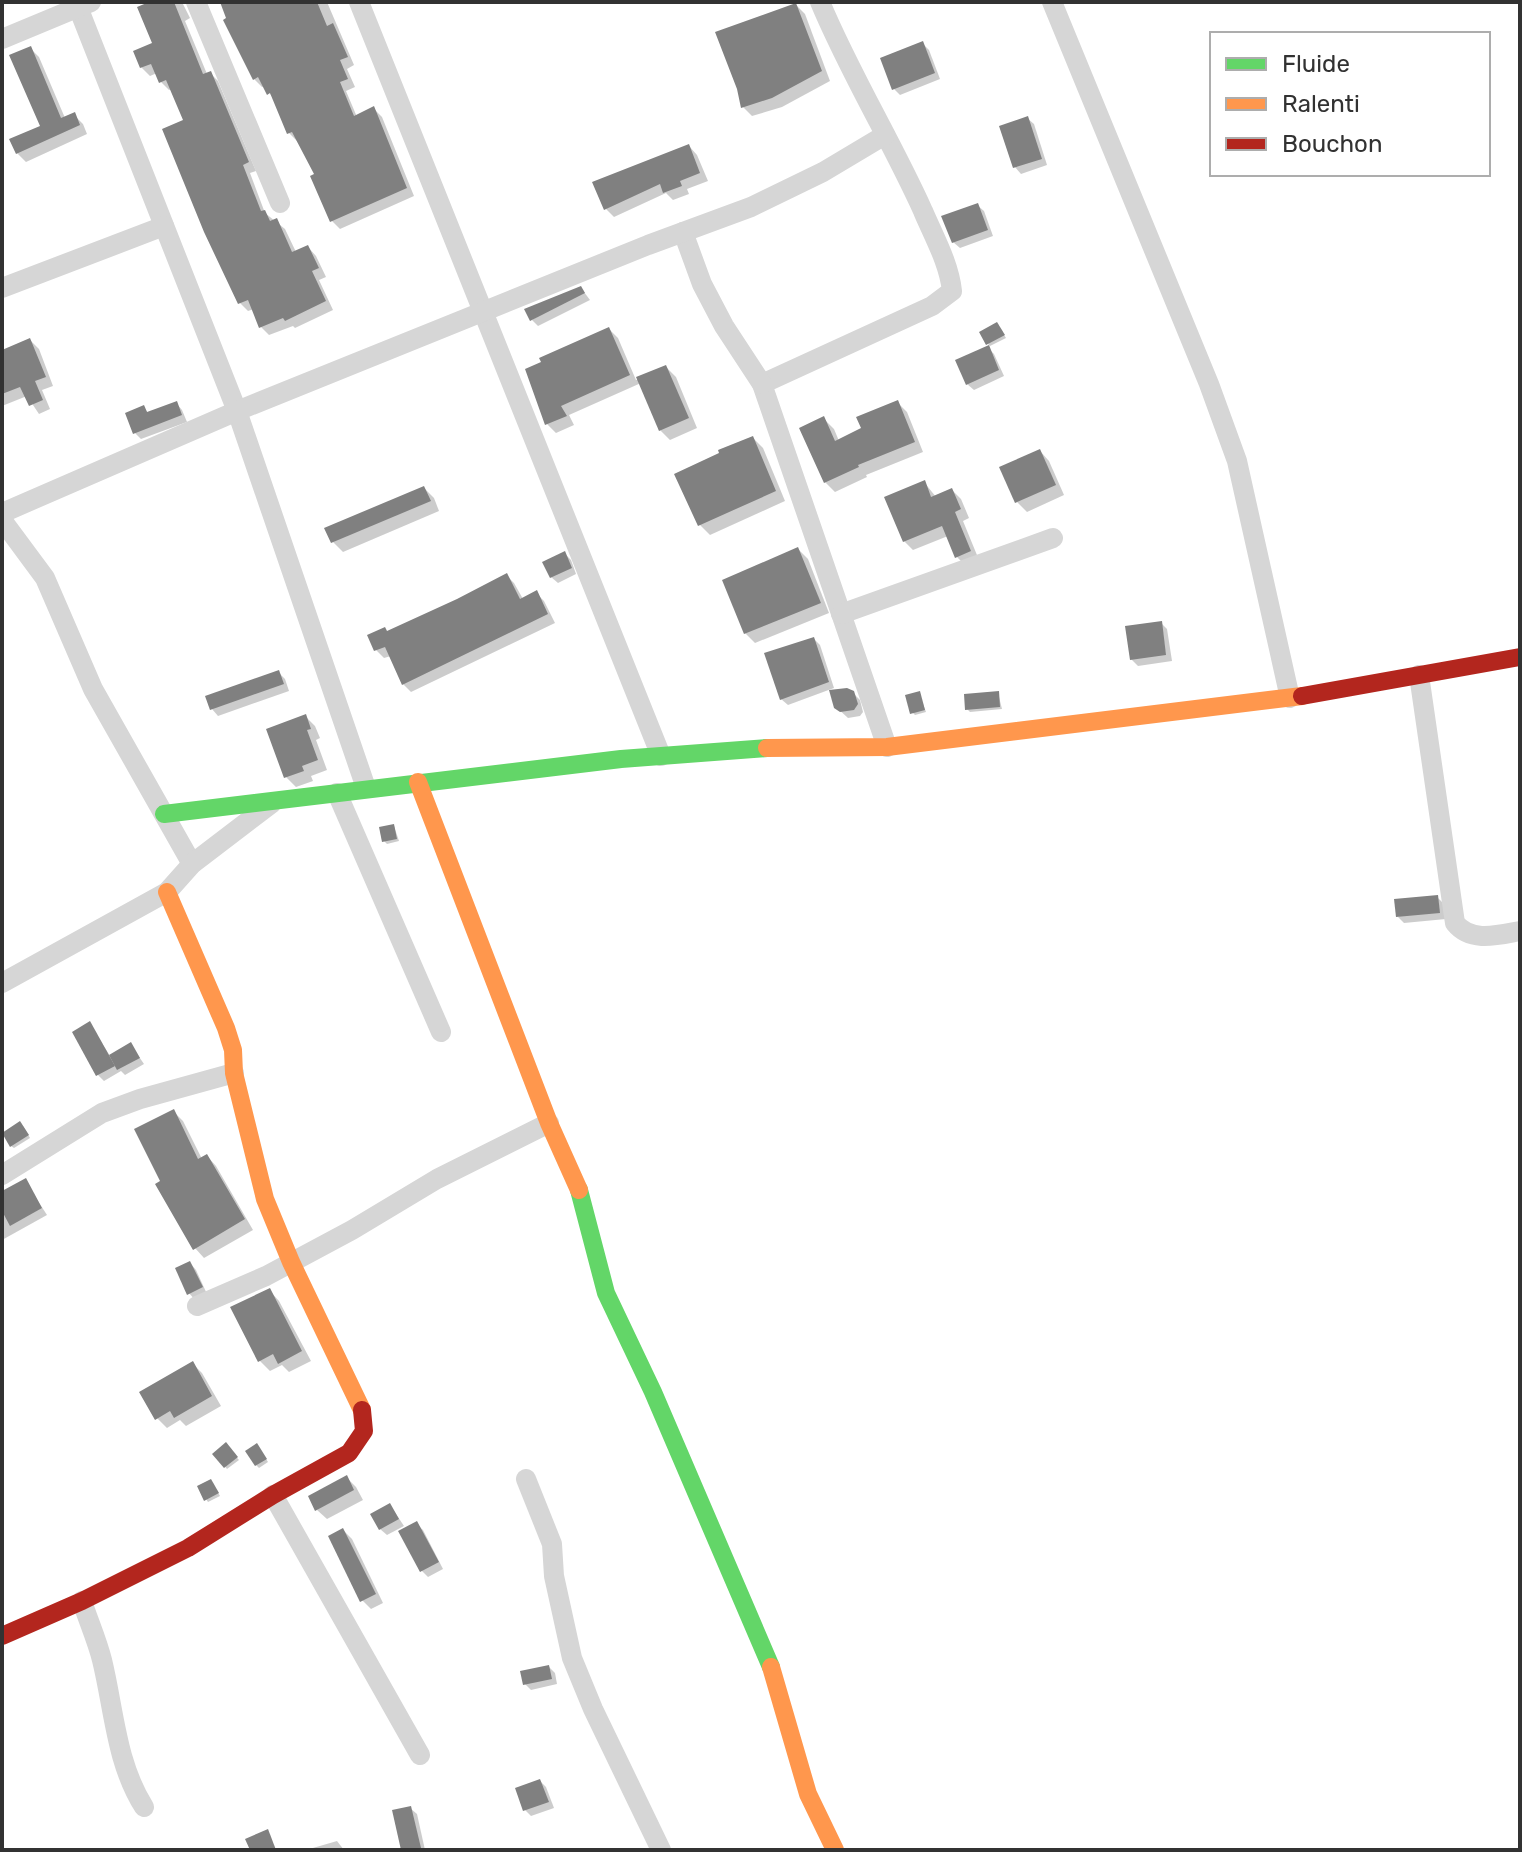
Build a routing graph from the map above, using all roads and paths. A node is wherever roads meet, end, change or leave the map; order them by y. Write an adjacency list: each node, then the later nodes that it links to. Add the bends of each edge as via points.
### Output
1 (196, 2): 8 (street)
2 (359, 2): 12 (street)
3 (820, 2): 7 (street)
4 (1052, 2): 21 (street, via 1237,461)
5 (82, 4): 6 (street); 9 (street)
6 (2, 39)
7 (885, 135): 10 (street, via 751,207); 13 (street, via 950,272 952,291 932,306)
8 (280, 203)
9 (164, 226): 11 (street); 14 (street)
10 (683, 232): 12 (street); 13 (street, via 702,284)
11 (2, 288)
12 (483, 312): 14 (street); 23 (street)
13 (762, 384): 18 (street)
14 (237, 411): 15 (street); 25 (street)
15 (2, 513)
16 (2, 520): 28 (street, via 45,578 93,689)
17 (1053, 538): 18 (street)
18 (841, 614): 22 (street)
19 (1520, 657): 20 (street)
20 (1419, 675): 21 (street); 31 (street, via 1455,923 1468,934)
21 (1290, 698): 22 (street)
22 (887, 747): 23 (street)
23 (661, 756): 24 (street)
24 (418, 782): 25 (street); 35 (street)
25 (366, 788): 26 (street)
26 (337, 793): 27 (street); 33 (street)
27 (272, 803): 28 (street); 29 (street)
28 (164, 814): 29 (street)
29 (192, 864): 30 (street)
30 (167, 892): 32 (street); 34 (street, via 226,1028)
31 (1520, 931)
32 (2, 983)
33 (441, 1032)
34 (234, 1073): 36 (street, via 102,1113); 37 (street, via 265,1199)
35 (549, 1123): 37 (street); 46 (street, via 580,1193 606,1293 767,1653 808,1794)
36 (2, 1175)
37 (291, 1262): 38 (street); 40 (street, via 362,1409 364,1431 349,1453)
38 (197, 1306)
39 (526, 1479): 45 (street, via 552,1544 572,1658)
40 (273, 1495): 41 (street, via 188,1548); 43 (street)
41 (82, 1601): 42 (street); 44 (street, via 102,1659 125,1767)
42 (2, 1636)
43 (420, 1755)
44 (144, 1807)
45 (661, 1850)
46 (835, 1850)

